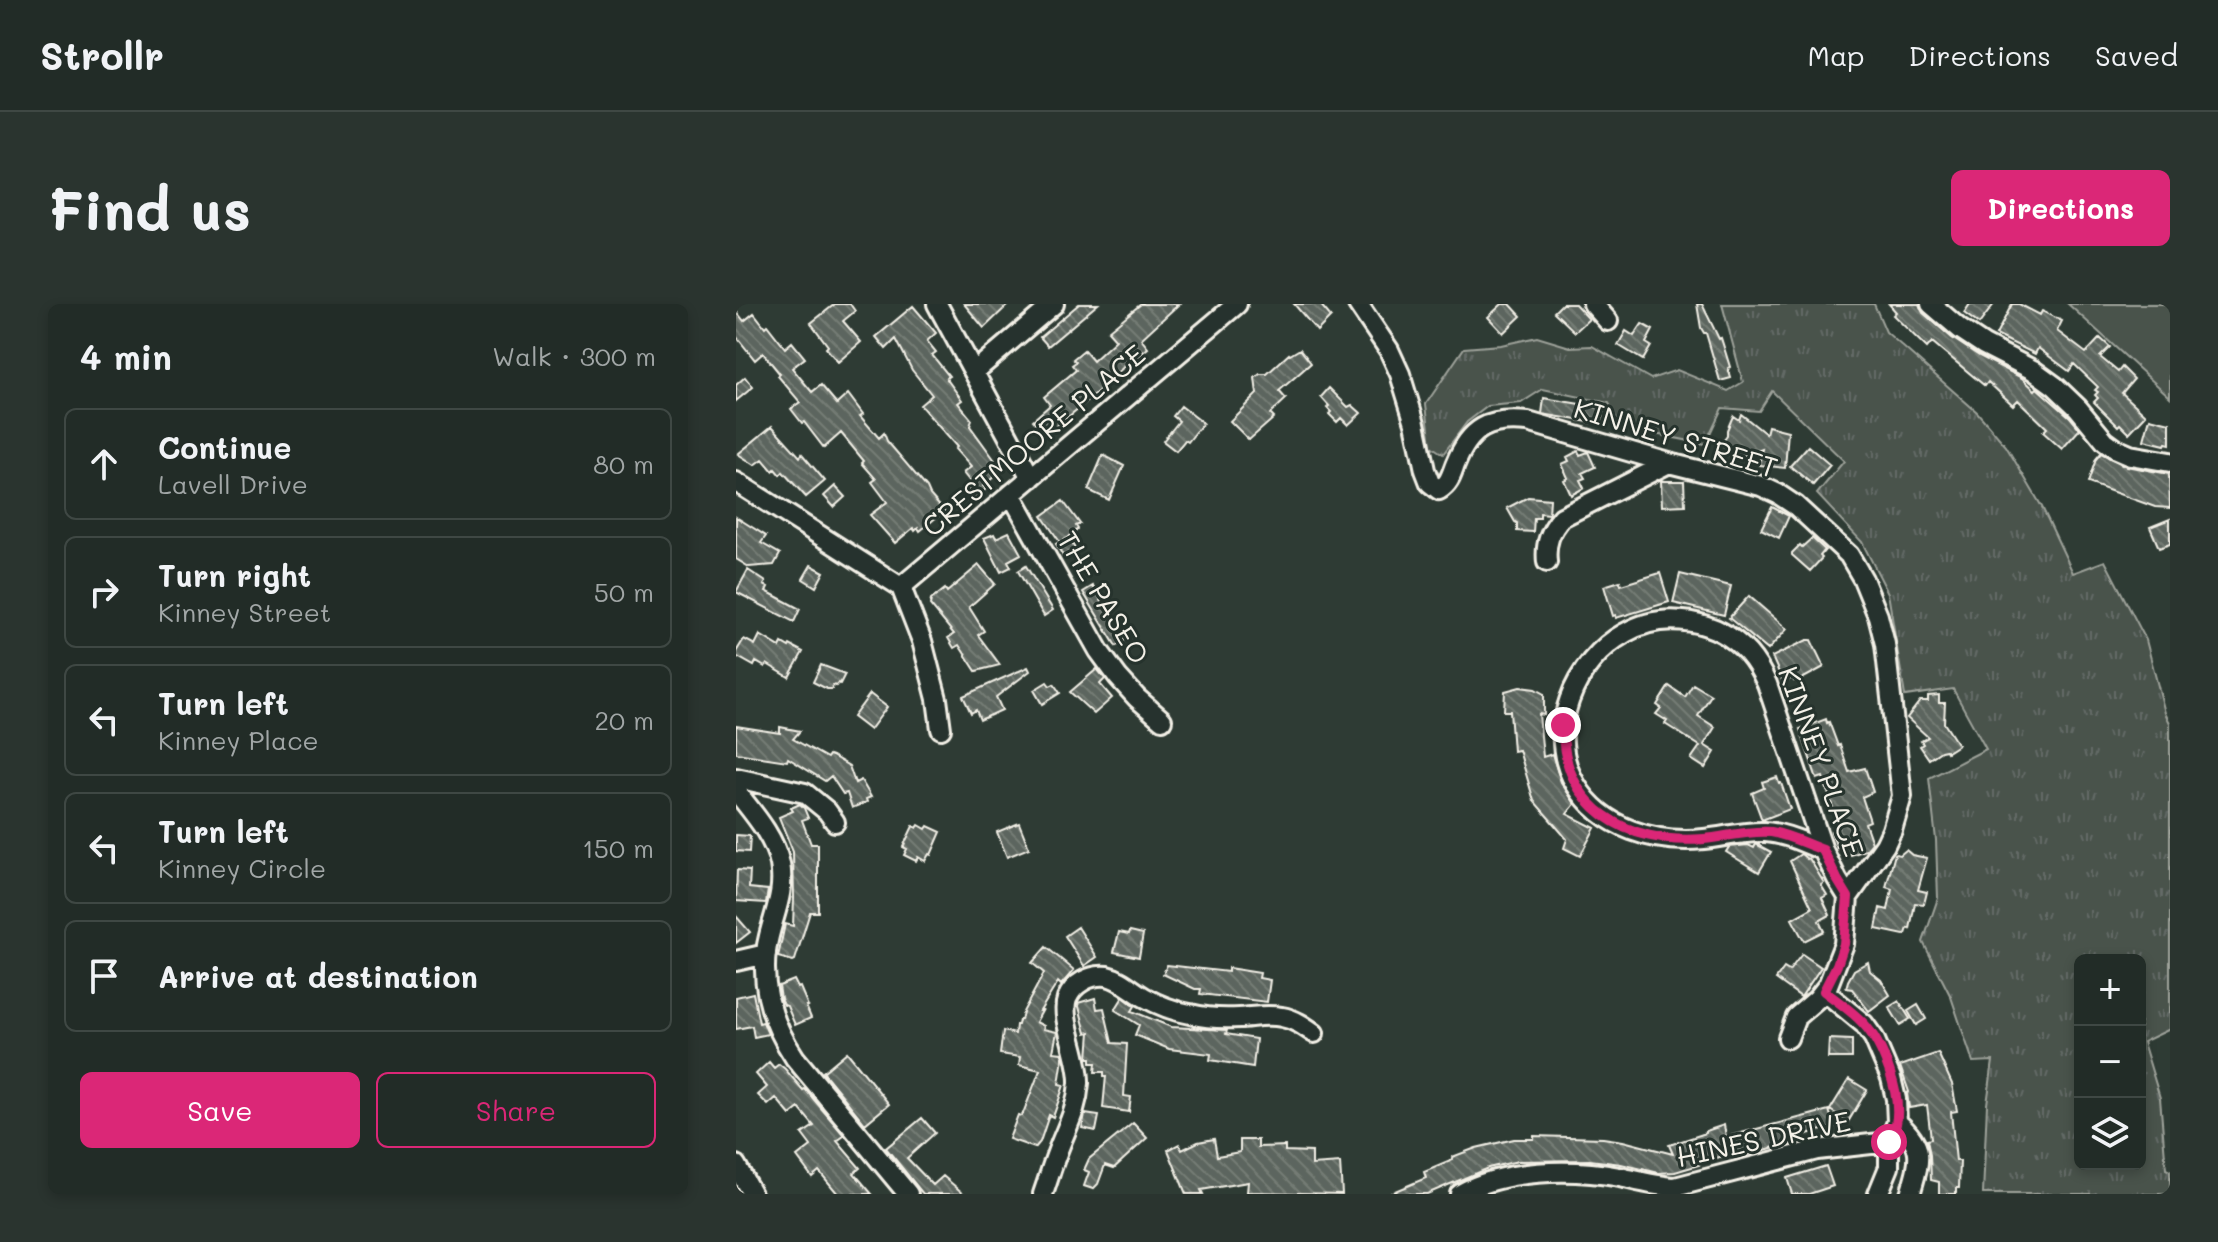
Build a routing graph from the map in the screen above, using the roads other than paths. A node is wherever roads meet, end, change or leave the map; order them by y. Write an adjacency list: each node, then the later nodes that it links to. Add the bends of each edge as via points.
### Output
1 (937, 304): 8 (street)
2 (1054, 304): 8 (street)
3 (1237, 304): 11 (street, CRESTMOORE PLACE)
4 (1358, 304): 10 (street, KINNEY STREET, via 1400,374 1425,470 1439,490 1447,485 1467,439 1493,422 1509,420)
5 (1593, 304): 7 (street)
6 (1931, 304): 9 (street, via 1984,345 2055,386 2116,449)
7 (1608, 321)
8 (974, 372): 11 (street)
9 (2170, 462)
10 (1669, 463): 14 (street, via 1562,517 1548,538); 22 (street, KINNEY STREET, via 1778,494 1849,555 1863,579 1885,644 1902,796 1885,845)
11 (1031, 478): 13 (street, CRESTMOORE PLACE)
12 (736, 482): 15 (street)
13 (1011, 494): 15 (street, CRESTMOORE PLACE); 16 (street, THE PASEO, via 1099,651)
14 (1547, 562)
15 (901, 587): 17 (street, via 928,662)
16 (1162, 720)
17 (941, 729)
18 (736, 778): 20 (street, via 805,793)
19 (736, 791): 23 (street, via 769,835 780,865 780,901)
20 (835, 822)
21 (1823, 850): 21 (street, KINNEY PLACE, via 1769,832 1681,840 1654,836 1600,814 1575,783 1563,744 1567,707 1599,653 1627,632 1660,621 1698,623 1734,640 1763,676); 22 (street, KINNEY PLACE)
22 (1848, 897): 25 (street, via 1844,944)
23 (766, 954): 24 (street); 32 (street, via 767,998 783,1040)
24 (736, 961)
25 (1824, 991): 27 (street, via 1796,1017); 28 (street, via 1874,1038 1891,1078)
26 (1314, 1033): 33 (street, via 1285,1017 1190,1015 1108,976 1083,981 1065,1009 1077,1058 1078,1099)
27 (1788, 1038)
28 (1897, 1122): 29 (street); 36 (street, via 1919,1151)
29 (1889, 1142): 34 (street, HINES DRIVE, via 1817,1150 1675,1187 1586,1173 1535,1173 1507,1176); 35 (street, via 1889,1167)
30 (736, 1165): 31 (street)
31 (752, 1194)
32 (908, 1194)
33 (1043, 1194)
34 (1460, 1194)
35 (1878, 1194)
36 (1910, 1194)

